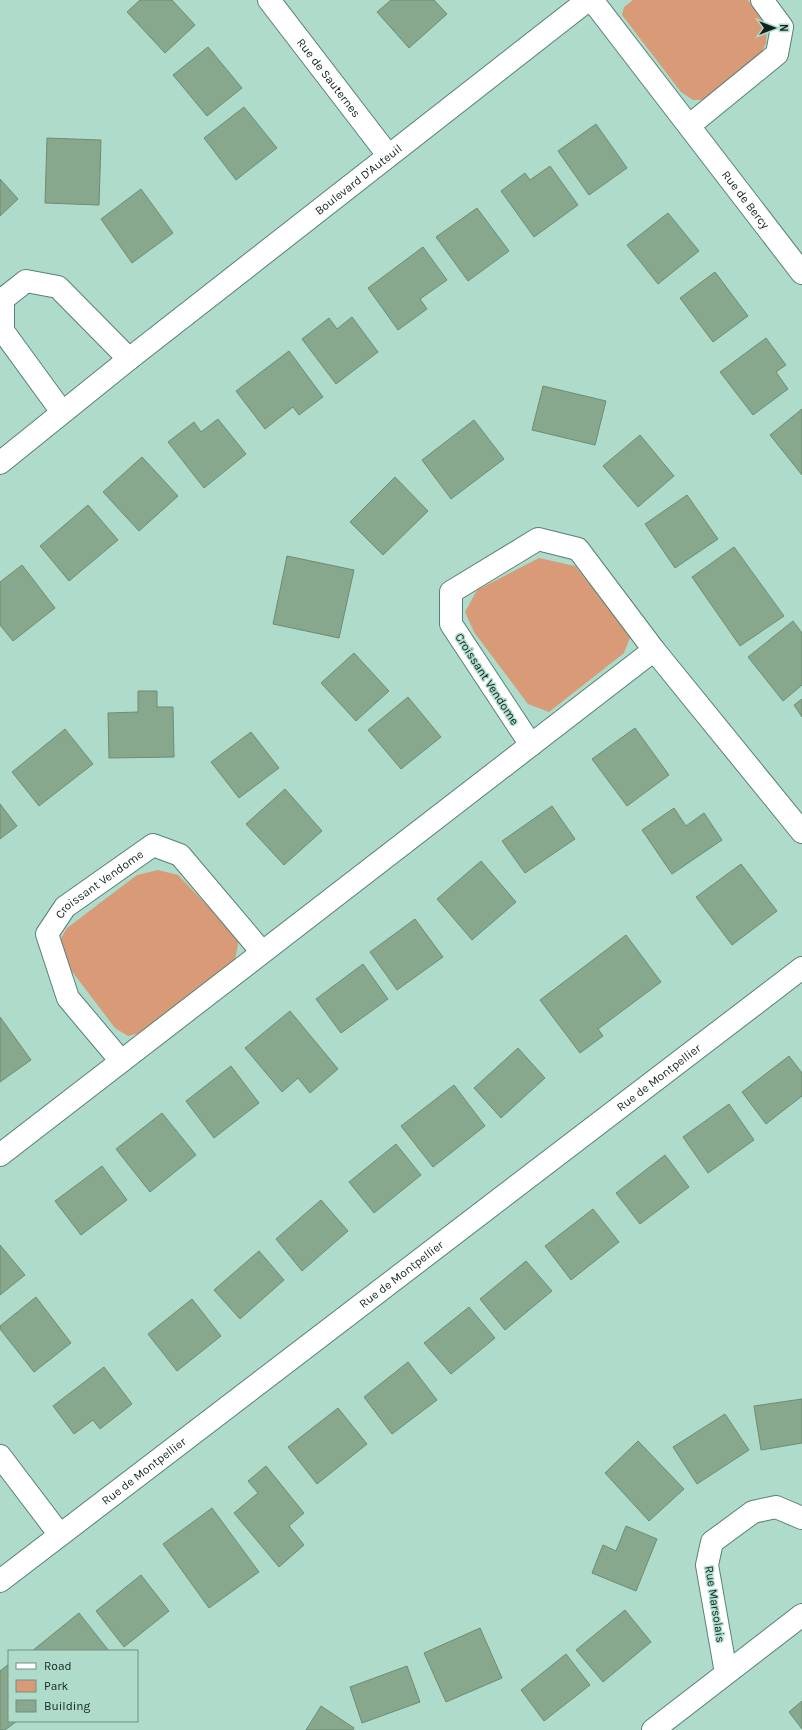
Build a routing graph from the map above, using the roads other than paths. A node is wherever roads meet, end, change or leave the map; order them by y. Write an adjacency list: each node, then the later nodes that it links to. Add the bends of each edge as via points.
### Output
1 (269, 0): 6 (street, Rue de Sauternes)
2 (588, 0): 6 (street, Boulevard D'Auteuil)
3 (592, 0): 5 (street, Rue de Bercy)
4 (762, 0): 5 (street, via 782,27 777,54)
5 (690, 125): 7 (street, Rue de Bercy)
6 (388, 155): 8 (street, Boulevard D'Auteuil)
7 (802, 273)
8 (129, 359): 9 (street, Boulevard D'Auteuil); 9 (street, via 58,287 26,281 4,299 3,331)
9 (62, 412): 10 (street, Boulevard D'Auteuil)
10 (0, 463)
11 (654, 650): 12 (street); 12 (street, Croissant Vendome, via 578,549 538,539 451,592 451,624); 13 (street, Croissant Vendome)
12 (531, 745): 14 (street)
13 (802, 832)
14 (262, 952): 16 (street); 16 (street, Croissant Vendome, via 180,854 153,845 65,907 47,934 68,998)
15 (802, 968): 20 (street, Rue de Montpellier)
16 (121, 1062): 17 (street)
17 (0, 1154)
18 (0, 1456): 20 (street)
19 (802, 1518): 23 (street, Rue Marsolais, via 776,1508 753,1512 712,1542 707,1565)
20 (60, 1535): 21 (street, Rue de Montpellier)
21 (0, 1581)
22 (802, 1614): 23 (street)
23 (726, 1673): 24 (street)
24 (653, 1730)

